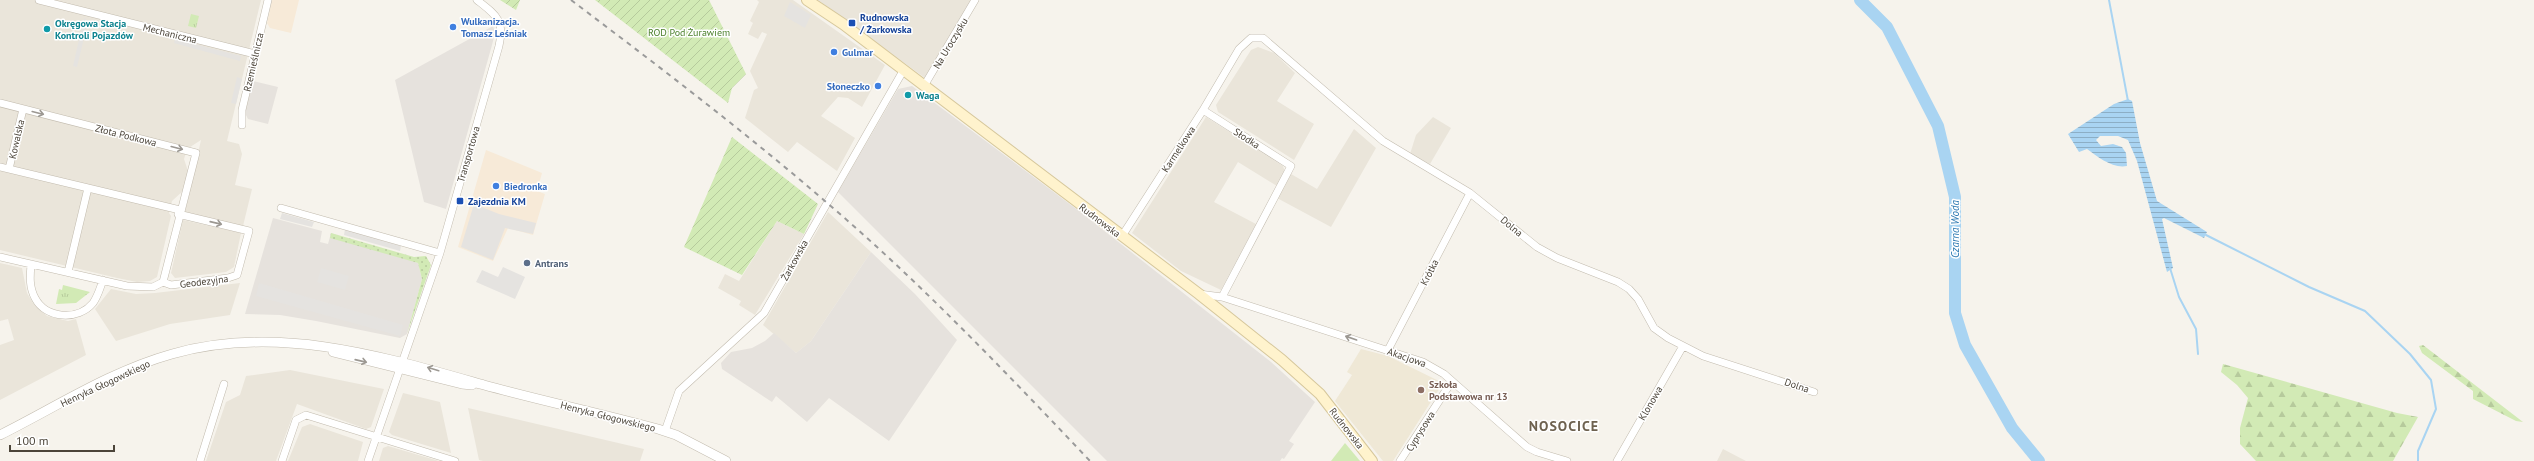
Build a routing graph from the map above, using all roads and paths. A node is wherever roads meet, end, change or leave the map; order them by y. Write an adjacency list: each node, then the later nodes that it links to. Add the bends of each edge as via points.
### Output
1 (38, 0): 6 (street, Mechaniczna)
2 (268, 0): 6 (street, Rzemieślnicza)
3 (477, 0): 21 (street, Transportowa, via 500,21 502,36)
4 (975, 0): 9 (street, Na Uroczysku)
5 (810, 1): 8 (main road, Rudnowska)
6 (255, 54): 13 (street, Rzemieślnicza, via 242,110)
7 (1232, 60): 12 (street, Karmelkowa); 17 (street, Dolna, via 1246,41 1257,37 1263,38 1374,134)
8 (903, 71): 9 (main road, Rudnowska); 35 (street, Żarkowska, via 764,313 679,391)
9 (924, 86): 20 (main road, Rudnowska)
10 (0, 103): 11 (street, Złota Podkowa)
11 (23, 109): 15 (street, Kowalska); 19 (street, Złota Podkowa, one-way to 19, via 196,153)
12 (1203, 110): 20 (street, Karmelkowa); 28 (street, Słodka, via 1291,166)
13 (242, 125)
14 (0, 167): 15 (street)
15 (9, 169): 16 (street)
16 (88, 188): 19 (street); 24 (street)
17 (1470, 193): 29 (street, Dolna, via 1537,247 1629,289 1638,299 1654,328); 30 (street, Krótka)
18 (281, 208): 21 (street)
19 (179, 212): 26 (street, Złota Podkowa); 26 (street, Geodezyjna, one-way to 26, via 249,231 238,275 171,285)
20 (1122, 236): 27 (main road, Rudnowska)
21 (440, 253): 31 (street, Transportowa)
22 (0, 257): 23 (street, Geodezyjna)
23 (31, 264): 24 (street, Geodezyjna); 25 (street, via 30,282 35,298 46,310 58,314 72,315 86,309 97,297)
24 (68, 272): 25 (street, Geodezyjna)
25 (103, 280): 26 (street, Geodezyjna, via 142,288 153,287)
26 (163, 282)
27 (1199, 294): 28 (street, Akacjowa); 43 (main road, Rudnowska, via 1309,383 1325,399)
28 (1222, 297): 30 (street, Akacjowa, one-way to 28)
29 (1683, 346): 34 (street, Dolna, via 1710,358); 46 (street, Klonowa)
30 (1388, 350): 32 (street, Akacjowa, via 1423,362)
31 (402, 366): 35 (street, Henryka Głogowskiego, via 462,384 484,385); 36 (street, Henryka Głogowskiego, via 354,360 310,345 281,342 248,342 200,347 140,365); 37 (street, Transportowa)
32 (1452, 381): 44 (street, Cyprysowa); 45 (street, Akacjowa, via 1527,447)
33 (224, 384): 38 (street)
34 (1814, 392)
35 (665, 431): 42 (street, Henryka Głogowskiego)
36 (1, 432)
37 (377, 438): 39 (street, via 316,417 302,415 296,420); 40 (street, Transportowa); 41 (street)
38 (200, 461)
39 (282, 461)
40 (368, 461)
41 (455, 461)
42 (726, 461)
43 (1372, 461)
44 (1400, 461)
45 (1567, 461)
46 (1617, 461)

